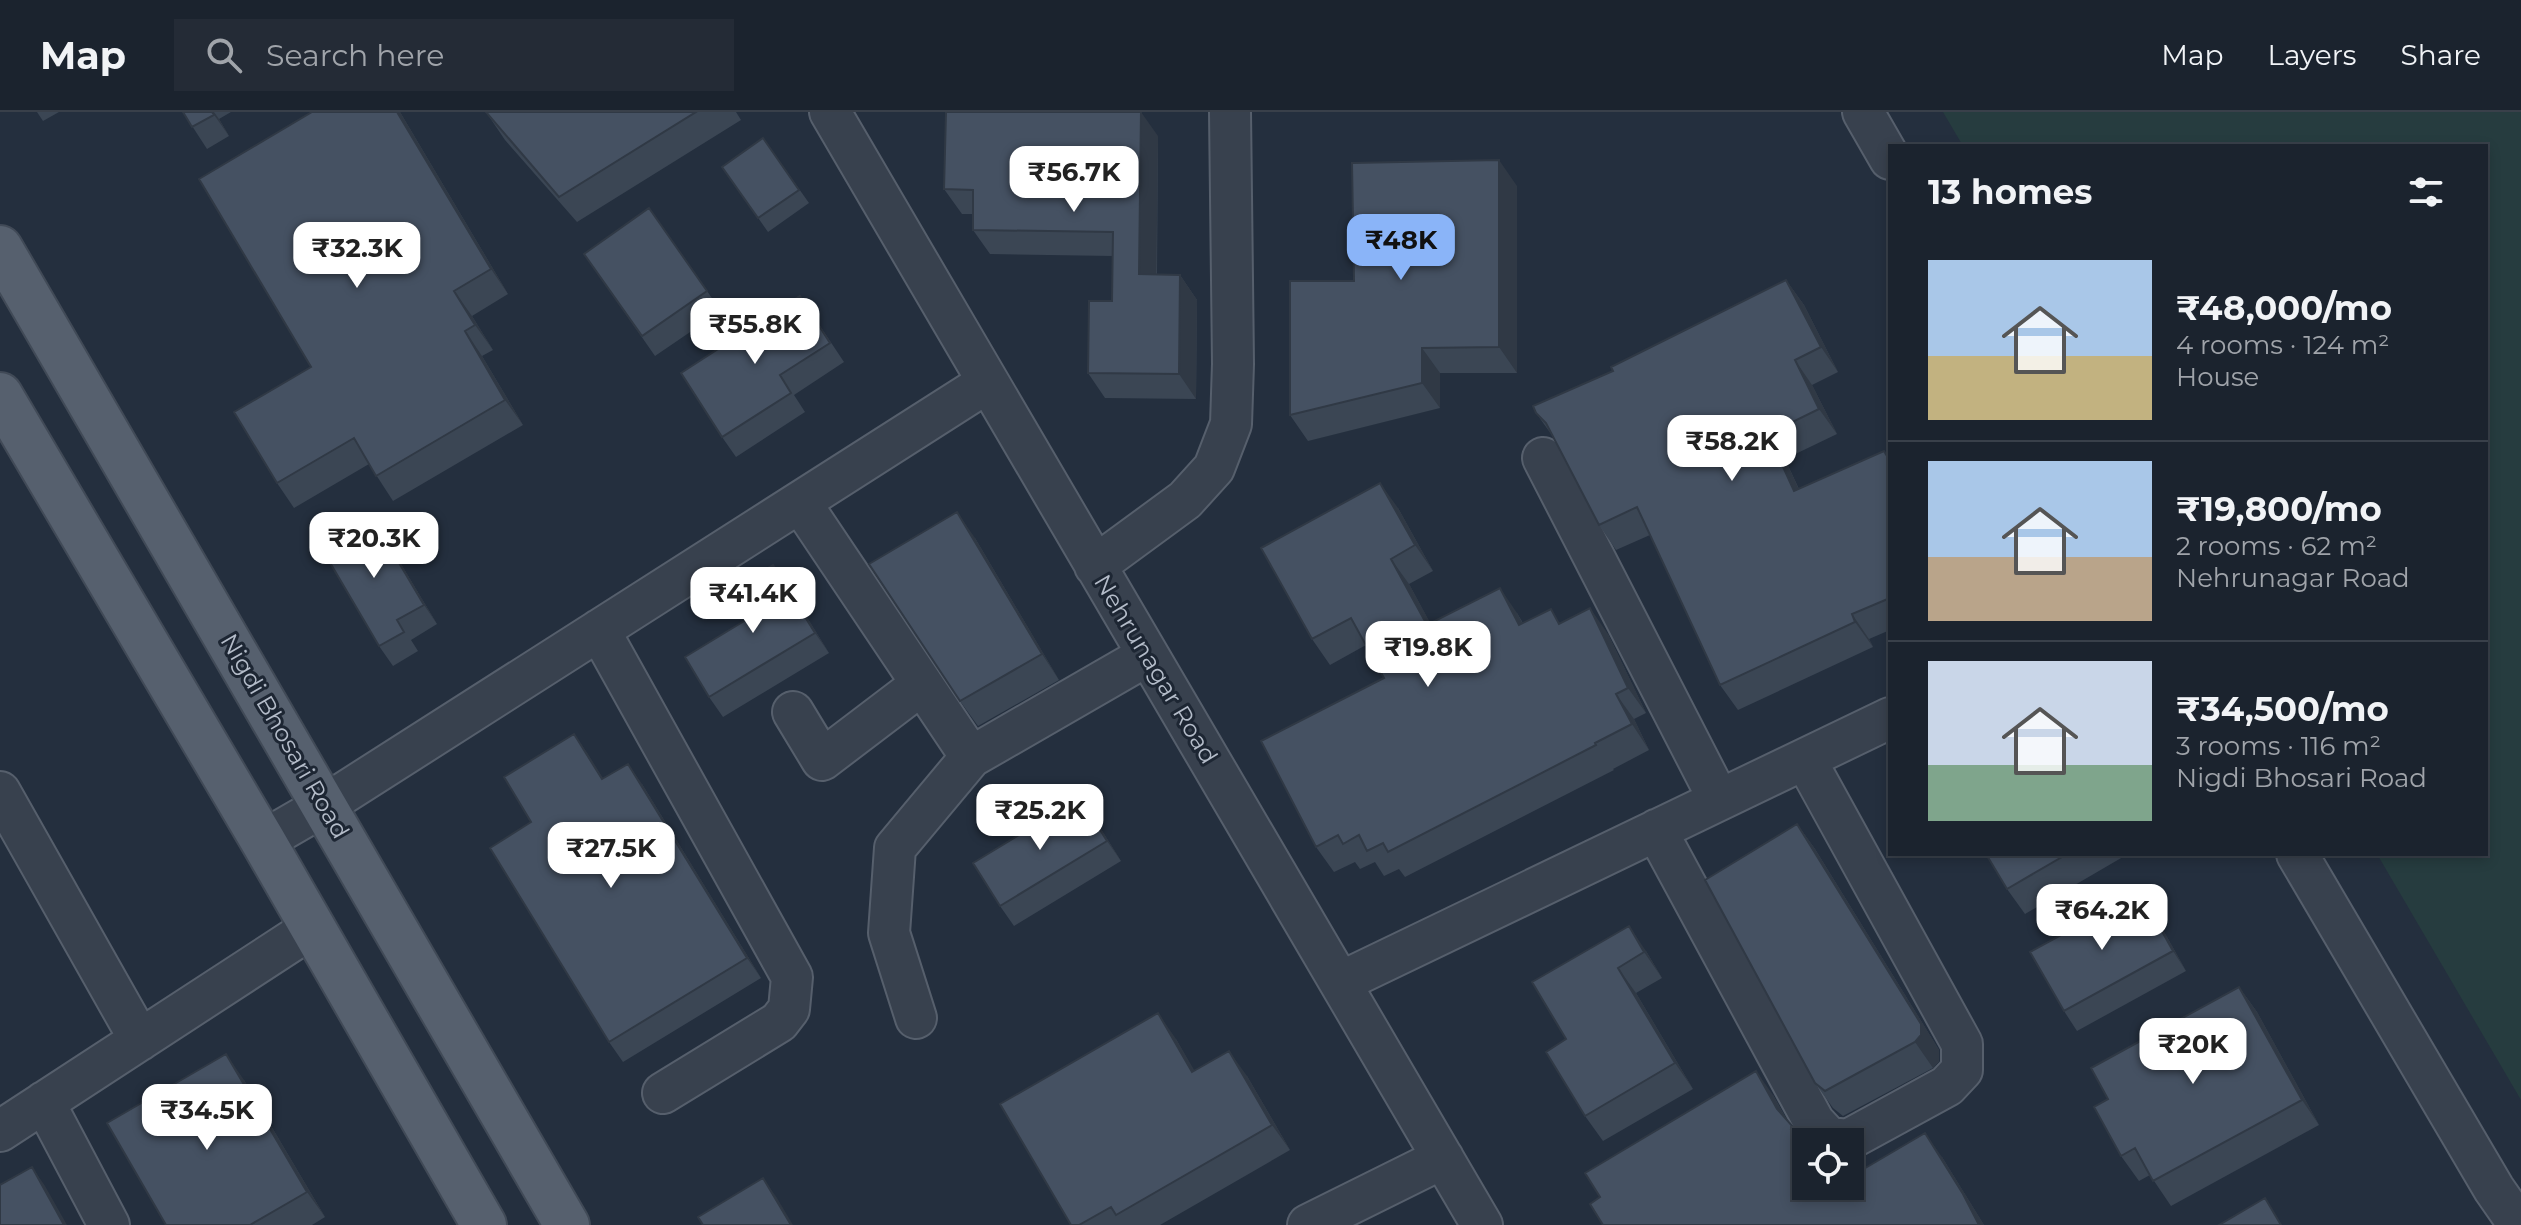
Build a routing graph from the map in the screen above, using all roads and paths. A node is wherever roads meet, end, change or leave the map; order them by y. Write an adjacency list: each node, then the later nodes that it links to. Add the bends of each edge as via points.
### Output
1 (830, 112): 6 (street, Nehrunagar Road)
2 (1230, 112): 10 (street, via 1231,424 1214,468 1185,500)
3 (1863, 112): 4 (street)
4 (1888, 156)
5 (0, 248): 20 (main road, Nigdi Bhosari Road)
6 (988, 382): 9 (street); 10 (street, Nehrunagar Road)
7 (0, 395): 22 (main road)
8 (1543, 458): 19 (street)
9 (800, 502): 11 (street); 13 (street)
10 (1095, 566): 12 (street, Nehrunagar Road)
11 (599, 630): 20 (street); 28 (street, via 792,977 789,1009 779,1022)
12 (1148, 655): 16 (street); 25 (street, Nehrunagar Road)
13 (922, 684): 14 (street, via 822,760); 16 (street)
14 (793, 712)
15 (1888, 719): 17 (street)
16 (971, 757): 26 (street, via 895,848 889,933)
17 (1805, 759): 19 (street); 21 (street, via 1962,1044 1962,1070 1947,1086 1848,1140 1829,1138 1814,1122)
18 (0, 792): 27 (street)
19 (1719, 800): 21 (street)
20 (325, 805): 22 (street); 34 (main road, Nigdi Bhosari Road)
21 (1656, 830): 25 (street)
22 (263, 841): 24 (main road)
23 (2298, 856): 37 (street)
24 (313, 927): 27 (street); 33 (main road)
25 (1341, 982): 31 (street, Nehrunagar Road)
26 (916, 1018)
27 (140, 1040): 29 (street)
28 (663, 1093)
29 (44, 1102): 30 (street); 32 (street)
30 (0, 1131)
31 (1443, 1158): 35 (street); 36 (street, Nehrunagar Road)
32 (109, 1225)
33 (484, 1225)
34 (567, 1225)
35 (1308, 1225)
36 (1482, 1225)
37 (2519, 1225)

